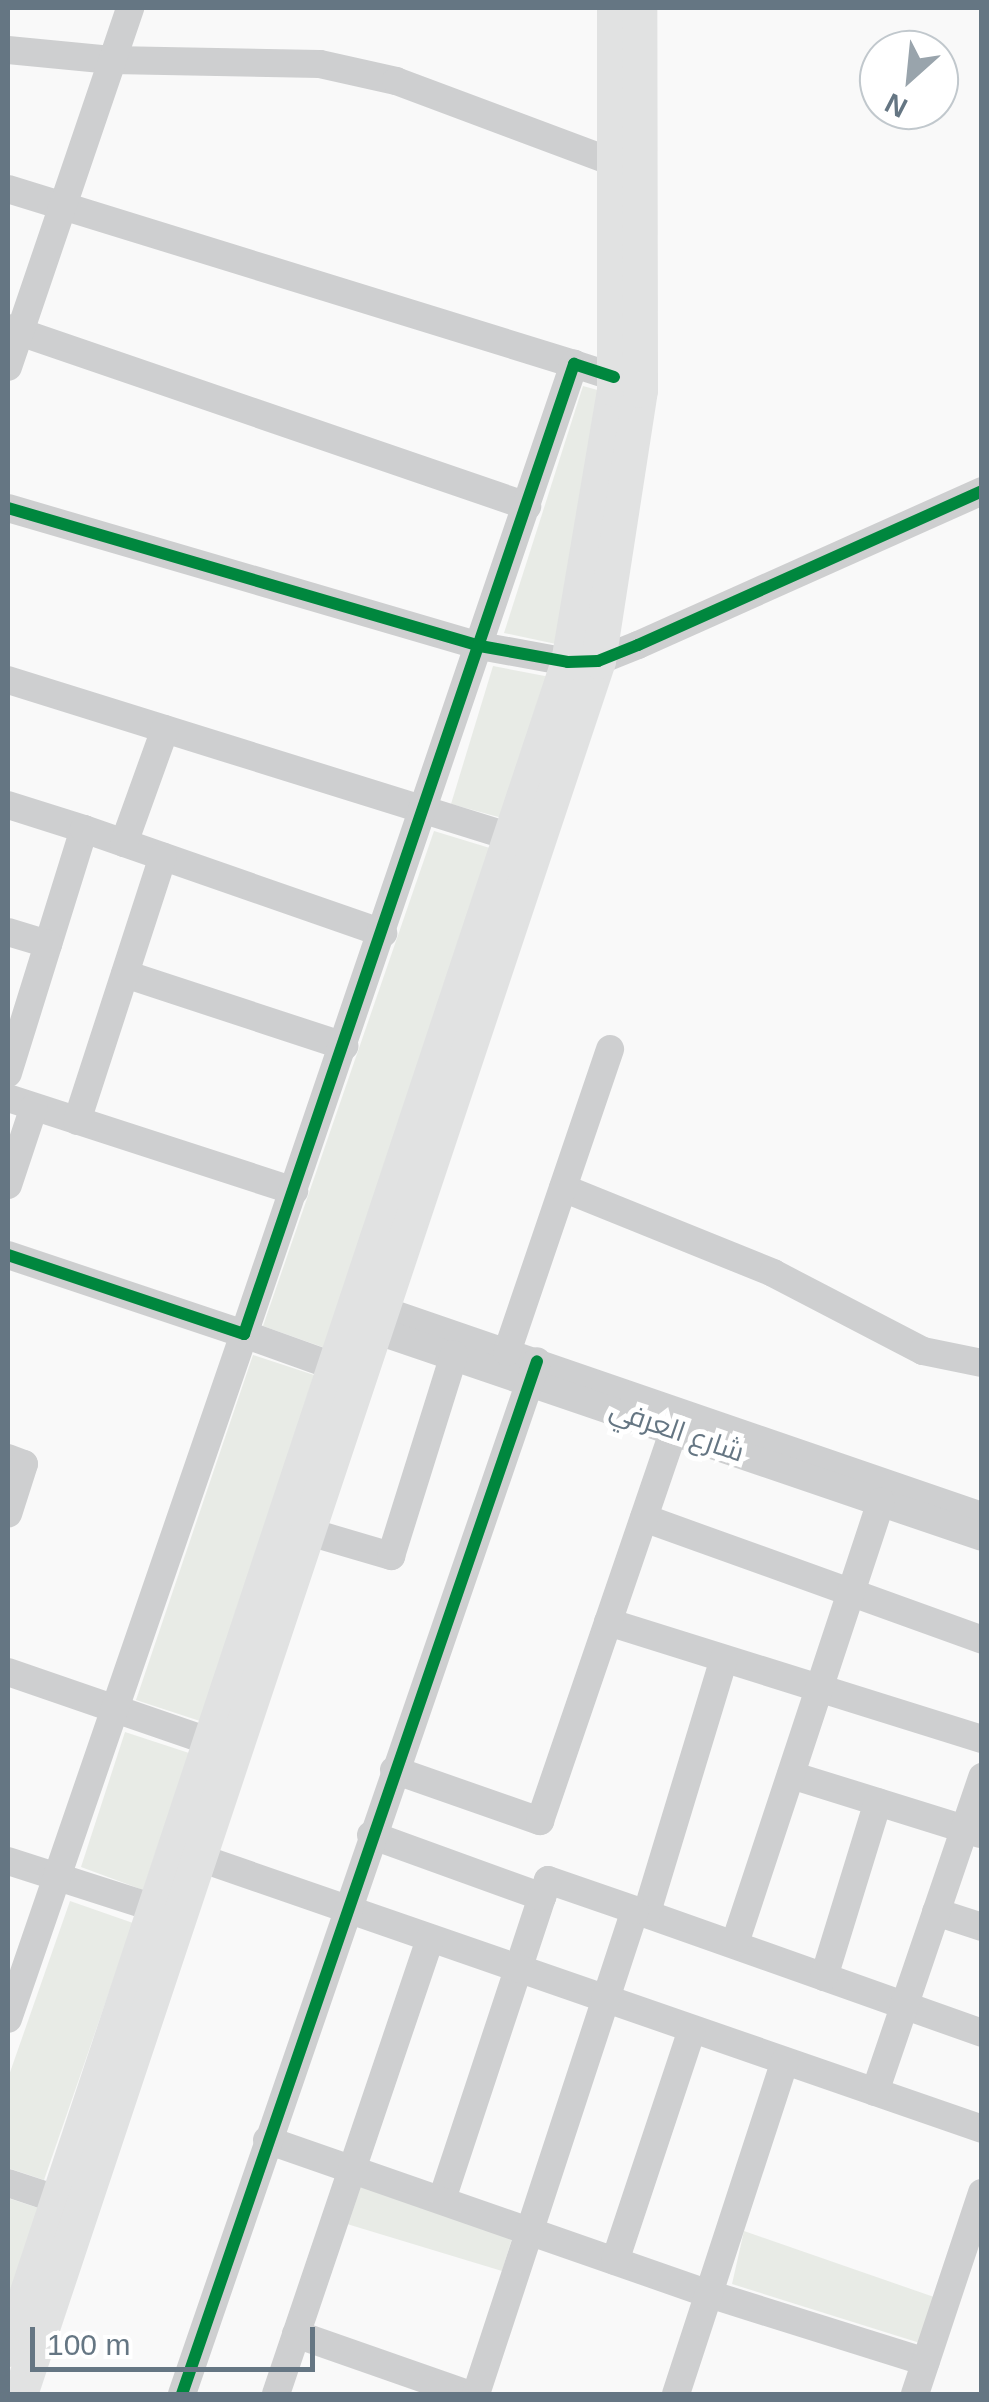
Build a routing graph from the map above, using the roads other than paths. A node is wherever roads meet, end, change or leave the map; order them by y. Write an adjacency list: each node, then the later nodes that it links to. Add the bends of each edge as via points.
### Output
1 (130, 8): 5 (street)
2 (614, 8): 6 (main road)
3 (639, 8): 17 (main road, via 640,390)
4 (8, 50): 5 (street)
5 (112, 60): 6 (street, via 320,64 396,82); 8 (street)
6 (618, 164): 12 (main road)
7 (8, 189): 8 (street)
8 (63, 204): 9 (street); 10 (street)
9 (14, 330): 11 (street); 14 (street)
10 (574, 364): 12 (street); 14 (street)
11 (8, 367)
12 (614, 376): 17 (main road)
13 (982, 491): 17 (street)
14 (527, 506): 16 (street)
15 (8, 508): 16 (street)
16 (480, 646): 17 (street); 21 (street)
17 (583, 661): 23 (main road); 39 (main road)
18 (8, 680): 19 (street)
19 (165, 730): 21 (street); 24 (street)
20 (8, 805): 22 (street)
21 (424, 812): 23 (street); 27 (street)
22 (84, 830): 24 (street); 28 (street)
23 (514, 838): 44 (main road)
24 (124, 844): 25 (street)
25 (164, 857): 27 (street); 29 (street)
26 (8, 932): 28 (street)
27 (383, 932): 30 (street)
28 (48, 944): 32 (street)
29 (125, 974): 30 (street); 34 (street)
30 (344, 1046): 37 (street)
31 (610, 1048): 36 (street)
32 (8, 1073)
33 (21, 1103): 34 (street); 35 (street)
34 (78, 1121): 37 (street)
35 (8, 1185)
36 (563, 1188): 41 (street); 43 (street, via 774,1273 923,1351)
37 (294, 1191): 40 (street)
38 (8, 1255): 40 (street)
39 (376, 1319): 41 (street, شارع العرفي); 42 (street, شارع العرفي); 52 (main road)
40 (244, 1334): 44 (street); 60 (street)
41 (507, 1352): 45 (street, شارع العرفي)
42 (454, 1356): 45 (street, شارع العرفي); 52 (street, via 391,1556)
43 (982, 1363)
44 (334, 1366): 62 (main road)
45 (534, 1371): 46 (street, شارع العرفي); 50 (street, شارع العرفي); 63 (street)
46 (674, 1430): 48 (street, شارع العرفي); 51 (street)
47 (8, 1458): 49 (street, via 24,1464)
48 (881, 1502): 53 (street, شارع العرفي); 54 (street)
49 (8, 1514)
50 (982, 1516)
51 (644, 1518): 54 (street); 55 (street)
52 (306, 1531): 62 (main road)
53 (982, 1537)
54 (854, 1593): 56 (street); 59 (street)
55 (608, 1622): 57 (street); 63 (street, via 540,1821)
56 (982, 1640)
57 (724, 1659): 59 (street); 75 (street)
58 (8, 1672): 60 (street)
59 (822, 1689): 61 (street); 64 (street)
60 (117, 1709): 62 (street); 71 (street)
61 (982, 1739)
62 (223, 1746): 69 (main road); 73 (main road)
63 (394, 1770): 68 (street)
64 (791, 1775): 66 (street); 79 (street)
65 (982, 1777): 67 (street)
66 (878, 1802): 67 (street); 81 (street)
67 (973, 1831): 76 (street)
68 (371, 1835): 72 (street); 74 (street)
69 (200, 1858): 74 (street); 102 (main road)
70 (8, 1860): 71 (street)
71 (60, 1877): 73 (street); 84 (street)
72 (542, 1897): 75 (street, via 548,1880); 80 (street)
73 (154, 1908): 94 (main road)
74 (345, 1908): 78 (street); 90 (street)
75 (641, 1911): 79 (street); 82 (street)
76 (936, 1912): 77 (street); 83 (street)
77 (982, 1927)
78 (430, 1938): 80 (street); 91 (street)
79 (736, 1943): 81 (street)
80 (518, 1968): 82 (street); 95 (street)
81 (824, 1977): 83 (street)
82 (606, 1999): 85 (street); 96 (street)
83 (904, 2008): 86 (street); 88 (street)
84 (8, 2019)
85 (692, 2029): 87 (street); 97 (street)
86 (982, 2033)
87 (785, 2061): 88 (street); 98 (street)
88 (875, 2092): 89 (street)
89 (982, 2129)
90 (267, 2140): 91 (street); 103 (street)
91 (351, 2169): 95 (street); 99 (street)
92 (8, 2183): 94 (street)
93 (982, 2193): 101 (street)
94 (56, 2199): 100 (main road)
95 (442, 2200): 96 (street)
96 (533, 2232): 97 (street); 106 (street)
97 (616, 2261): 98 (street)
98 (708, 2294): 101 (street); 107 (street)
99 (296, 2334): 104 (street); 105 (street)
100 (8, 2349)
101 (926, 2362): 108 (street)
102 (20, 2394)
103 (182, 2394)
104 (276, 2394)
105 (466, 2394)
106 (476, 2394)
107 (676, 2394)
108 (915, 2394)

